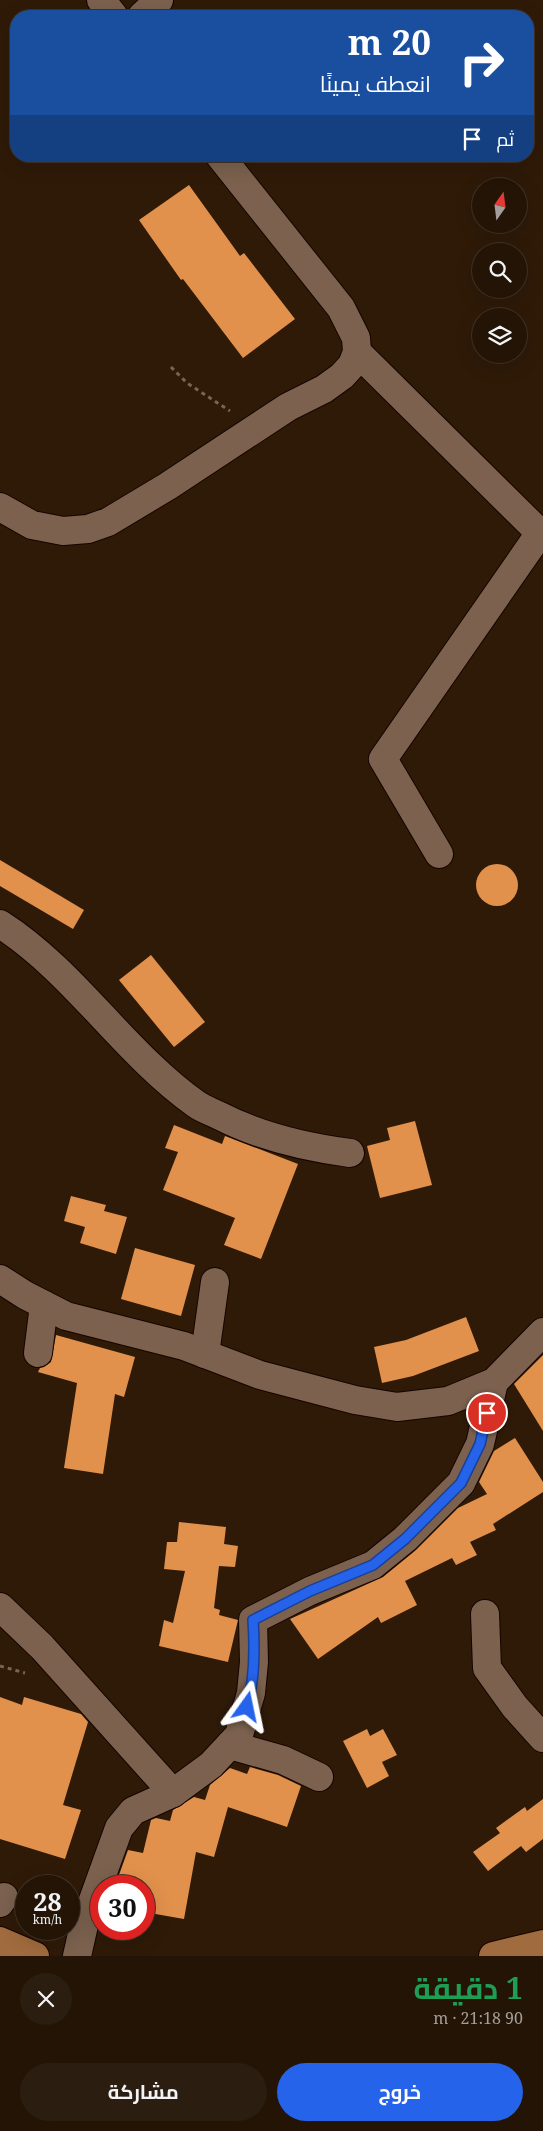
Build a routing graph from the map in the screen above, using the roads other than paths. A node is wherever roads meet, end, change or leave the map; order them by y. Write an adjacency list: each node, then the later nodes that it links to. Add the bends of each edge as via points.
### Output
1 (101, 0): 3 (street)
2 (159, 0): 4 (street)
3 (109, 10)
4 (148, 10)
5 (225, 162): 6 (street, via 340,308 356,338)
6 (357, 352): 7 (street, via 352,365 324,390 288,407 108,522 88,529 63,530 32,526); 8 (street, via 540,533 383,759)
7 (4, 515)
8 (439, 854)
9 (0, 924): 10 (street, via 52,963 150,1066 197,1105 246,1129 303,1146)
10 (350, 1153)
11 (0, 1279): 13 (street)
12 (215, 1282): 16 (street)
13 (44, 1304): 15 (street); 16 (street, via 66,1316)
14 (543, 1332): 17 (street)
15 (38, 1353)
16 (205, 1354): 17 (street, via 269,1378 397,1407 448,1401)
17 (494, 1382): 21 (street, via 480,1444 461,1483 405,1539 373,1565 310,1591 253,1620 251,1693 239,1735)
18 (0, 1607): 23 (street, via 42,1647)
19 (485, 1614): 20 (street, via 487,1668)
20 (543, 1738)
21 (230, 1745): 22 (street, via 283,1760); 23 (street, via 211,1765)
22 (319, 1777)
23 (173, 1793): 25 (street, via 133,1811 119,1828)
24 (543, 1944): 26 (main road)
25 (76, 1956)
26 (493, 1956)

